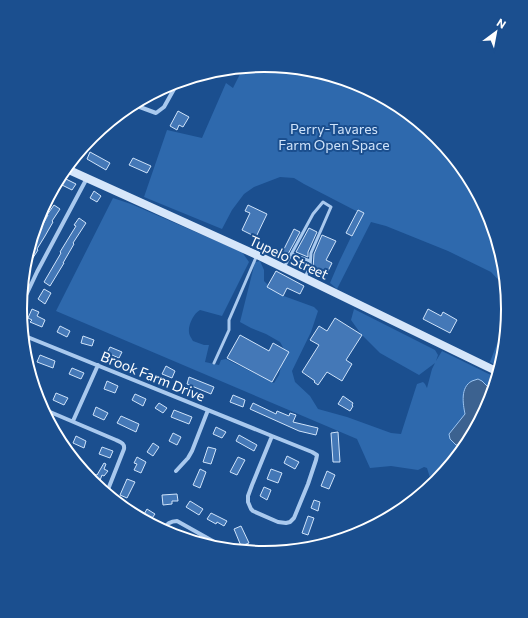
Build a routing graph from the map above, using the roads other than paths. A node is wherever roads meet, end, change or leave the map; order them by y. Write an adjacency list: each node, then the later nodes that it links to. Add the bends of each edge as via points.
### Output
1 (174, 90): 2 (street, via 164,107 156,113)
2 (140, 107)
3 (71, 171): 4 (main road, Tupelo Street)
4 (87, 178): 6 (main road, Tupelo Street); 10 (street)
5 (292, 254): 7 (lane); 7 (lane, via 313,214 323,202 331,207); 8 (lane)
6 (257, 255): 8 (main road, Tupelo Street); 12 (lane)
7 (310, 261): 9 (lane)
8 (283, 268): 9 (main road, Tupelo Street)
9 (305, 278): 14 (main road, Tupelo Street)
10 (28, 291)
11 (29, 338): 13 (street, Brook Farm Drive)
12 (214, 363)
13 (98, 365): 15 (street, Brook Farm Drive); 17 (street)
14 (493, 370)
15 (208, 410): 18 (street, Brook Farm Drive); 19 (street, via 192,451)
16 (50, 412): 17 (street)
17 (73, 422): 20 (street, via 122,442 125,447)
18 (272, 436): 18 (street, Brook Farm Drive, via 316,455 308,484 294,518 284,524 253,511 248,502 248,496)
19 (176, 471)
20 (109, 488)
21 (167, 525): 22 (street, via 177,521)
22 (210, 539)

